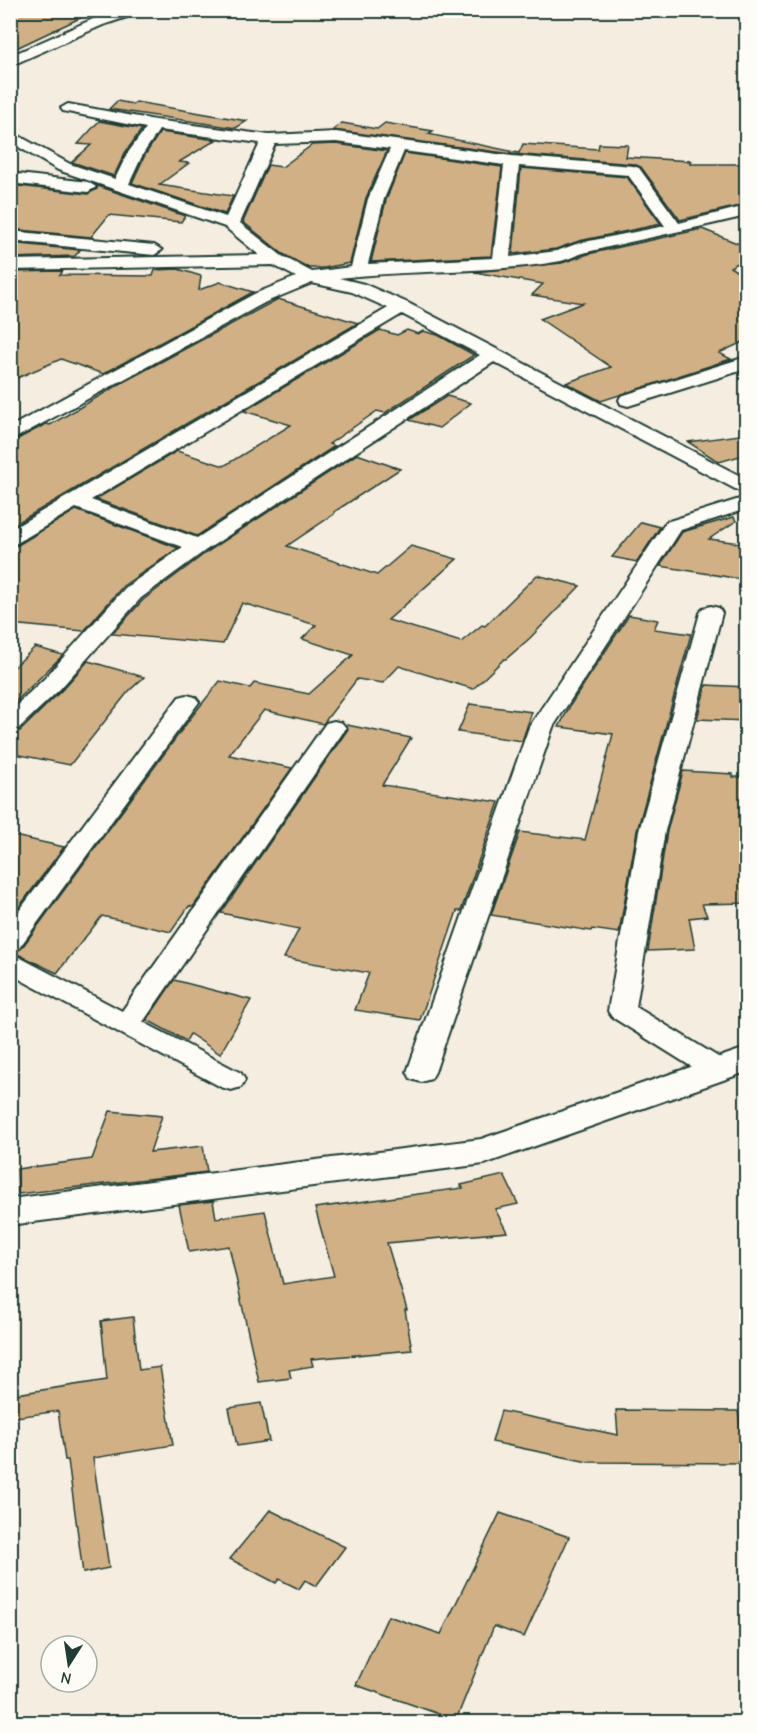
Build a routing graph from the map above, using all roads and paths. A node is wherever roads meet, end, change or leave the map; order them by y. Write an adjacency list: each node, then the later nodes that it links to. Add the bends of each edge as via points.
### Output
1 (142, 10): 2 (street, via 98,22)
2 (10, 62)
3 (68, 108): 4 (street)
4 (155, 125): 6 (street); 11 (street)
5 (10, 135): 10 (street)
6 (269, 140): 7 (street, via 336,137); 13 (street)
7 (399, 145): 8 (street); 21 (street, via 376,199)
8 (512, 161): 14 (street, via 633,171); 19 (street)
9 (10, 178): 10 (street)
10 (81, 179): 11 (street); 17 (street, via 202,220 233,235)
11 (120, 185): 13 (street)
12 (747, 211): 14 (street)
13 (231, 224): 18 (street)
14 (675, 229): 19 (street, via 579,248 561,256)
15 (10, 236): 16 (street)
16 (225, 260): 17 (street); 20 (street)
17 (255, 260): 18 (street)
18 (276, 260): 22 (street)
19 (501, 263): 21 (street)
20 (10, 265)
21 (358, 271): 22 (street)
22 (310, 277): 23 (street, via 358,288); 27 (street, via 260,298)
23 (402, 307): 24 (street); 29 (street)
24 (493, 355): 28 (street); 32 (street)
25 (747, 363): 26 (street)
26 (628, 400)
27 (10, 435)
28 (747, 487)
29 (75, 501): 31 (street); 32 (street)
30 (747, 503): 41 (street, via 673,526 541,727)
31 (10, 539)
32 (200, 546): 35 (street, via 133,593 52,684)
33 (711, 613): 40 (street, via 652,831 622,1011)
34 (187, 702): 37 (street)
35 (10, 724)
36 (334, 728): 39 (street)
37 (10, 942)
38 (10, 963): 39 (street)
39 (126, 1026): 42 (street)
40 (732, 1065): 43 (street, via 484,1151)
41 (421, 1072)
42 (231, 1080)
43 (10, 1212)

